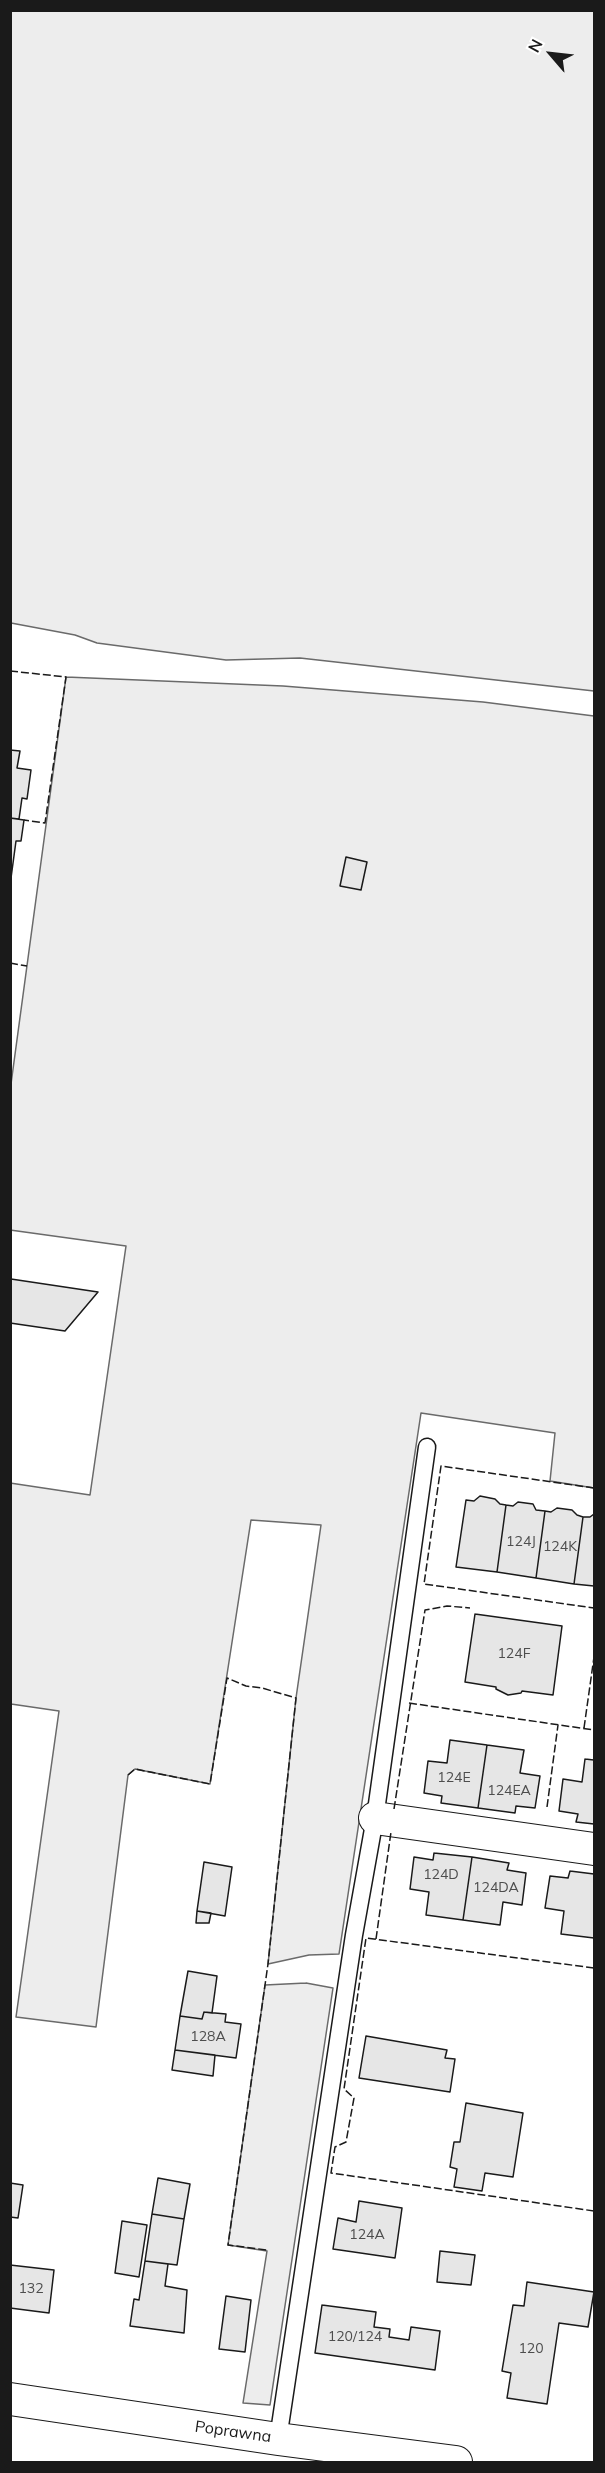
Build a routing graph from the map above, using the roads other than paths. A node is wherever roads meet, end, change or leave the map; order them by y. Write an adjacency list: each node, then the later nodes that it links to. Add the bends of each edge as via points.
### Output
1 (427, 1447): 2 (lane)
2 (375, 1818): 3 (street); 5 (lane)
3 (594, 1849)
4 (10, 2399): 5 (street, Poprawna)
5 (278, 2439): 6 (street, Poprawna)
6 (456, 2463)

